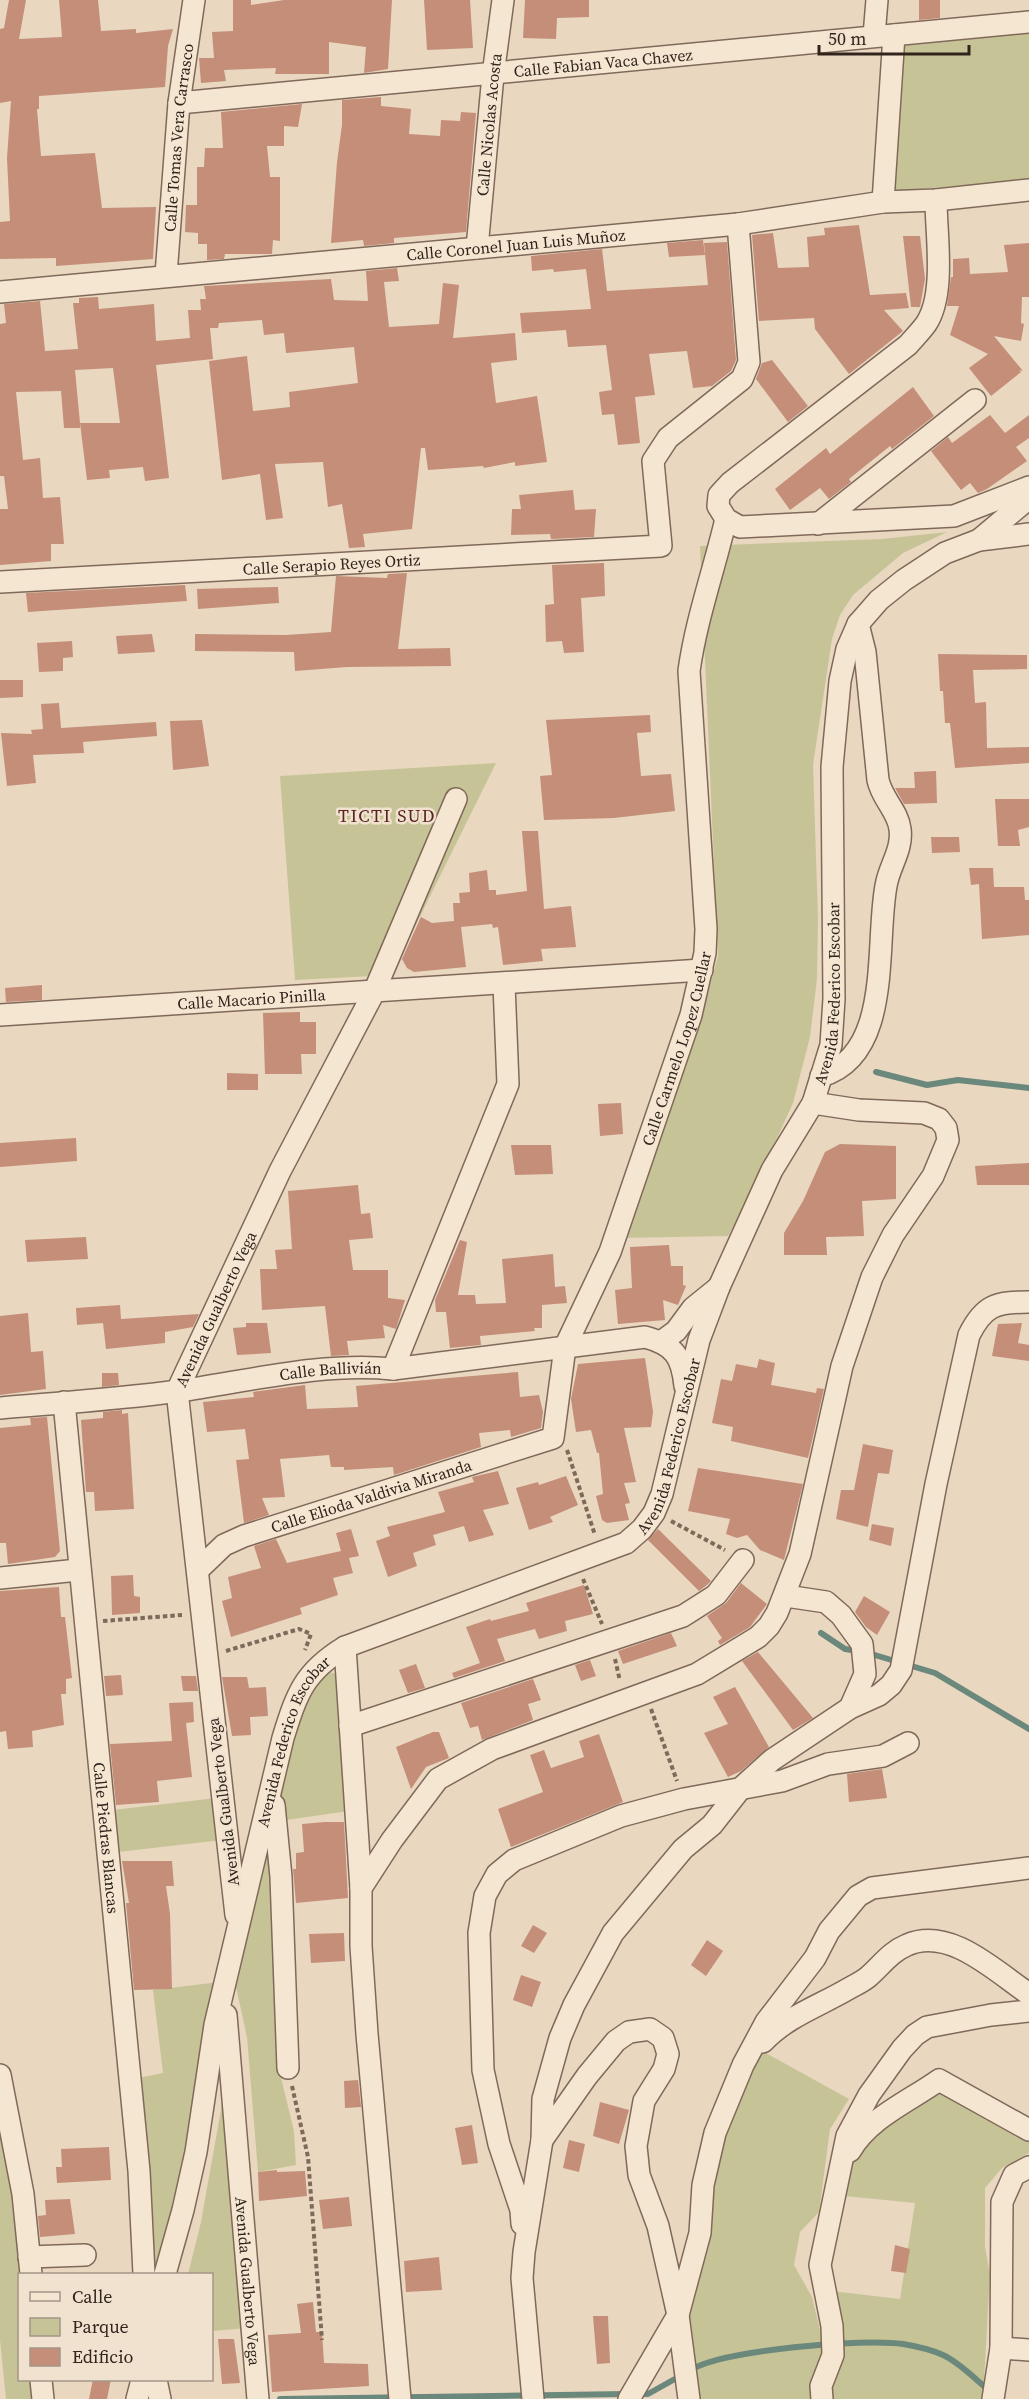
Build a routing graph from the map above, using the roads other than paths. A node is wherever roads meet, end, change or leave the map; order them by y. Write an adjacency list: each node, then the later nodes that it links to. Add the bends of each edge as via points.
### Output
1 (194, 0): 7 (street, Calle Tomas Vera Carrasco)
2 (503, 0): 6 (street, Calle Nicolas Acosta)
3 (877, 0): 5 (street)
4 (1029, 22): 5 (street, Calle Fabian Vaca Chavez)
5 (884, 36): 6 (street, Calle Fabian Vaca Chavez); 10 (street)
6 (493, 75): 7 (street, Calle Fabian Vaca Chavez); 12 (street, Calle Nicolas Acosta)
7 (179, 104): 13 (street, Calle Tomas Vera Carrasco)
8 (1029, 190): 9 (street, Calle Coronel Juan Luis Muñoz)
9 (936, 201): 10 (street, Calle Coronel Juan Luis Muñoz); 18 (street, via 938,287 926,324 908,345 730,483 719,495 718,506)
10 (883, 202): 11 (street, Calle Coronel Juan Luis Muñoz)
11 (738, 224): 12 (street, Calle Coronel Juan Luis Muñoz); 22 (street, Calle Serapio Reyes Ortiz, via 749,362 742,379 668,438 653,461 661,546)
12 (477, 248): 13 (street, Calle Coronel Juan Luis Muñoz)
13 (166, 275): 14 (street, Calle Coronel Juan Luis Muñoz)
14 (0, 291)
15 (975, 400): 19 (street)
16 (1029, 487): 19 (street, via 954,516)
17 (1029, 498): 21 (street, Avenida Federico Escobar)
18 (726, 519): 19 (street, via 740,527); 25 (street, Calle Carmelo Lopez Cuellar, via 695,632 689,671 706,929)
19 (818, 524)
20 (1029, 534): 21 (street)
21 (979, 540): 23 (street, Avenida Federico Escobar, via 945,553 904,580)
22 (0, 582)
23 (858, 624): 29 (street, Avenida Federico Escobar, via 847,649 832,767 834,999 831,1045); 29 (street, via 865,652 880,793 897,816 900,849 885,887 878,971 864,1040 853,1058 838,1071)
24 (456, 799): 27 (street, Avenida Gualberto Vega)
25 (702, 970): 26 (street, Calle Macario Pinilla); 34 (street, Calle Carmelo Lopez Cuellar, via 691,1015 610,1252)
26 (504, 984): 27 (street, Calle Macario Pinilla); 35 (street, via 508,1084)
27 (374, 992): 28 (street, Calle Macario Pinilla); 36 (street, Avenida Gualberto Vega, via 280,1171)
28 (0, 1015)
29 (821, 1076): 30 (street, Avenida Federico Escobar)
30 (813, 1103): 31 (street, Avenida Federico Escobar, via 772,1170); 45 (street, via 924,1113 939,1119 948,1140 933,1176 893,1235 872,1277 842,1366 815,1496)
31 (719, 1287): 33 (street); 37 (street, Avenida Federico Escobar, via 699,1340)
32 (1029, 1302): 47 (street, via 990,1307 978,1317 969,1335 901,1670 879,1695)
33 (661, 1342): 34 (street, Calle Ballivián, via 645,1337); 37 (street, via 683,1364)
34 (565, 1347): 35 (street, Calle Ballivián); 40 (street, Calle Carmelo Lopez Cuellar)
35 (393, 1369): 36 (street, Calle Ballivián, via 277,1374)
36 (177, 1391): 38 (street, Calle Ballivián); 42 (street, Avenida Gualberto Vega)
37 (686, 1401): 46 (street, Avenida Federico Escobar, via 654,1513 626,1543)
38 (64, 1402): 39 (street, Calle Ballivián); 43 (street, Calle Piedras Blancas)
39 (0, 1408)
40 (553, 1438): 42 (street, Calle Elioda Valdivia Miranda, via 244,1536 224,1545)
41 (743, 1560): 48 (street, via 716,1595 683,1616)
42 (199, 1569): 56 (street, Avenida Gualberto Vega)
43 (78, 1570): 44 (street); 70 (street, Calle Piedras Blancas, via 139,2171)
44 (0, 1578)
45 (786, 1596): 47 (street, via 826,1602 862,1644 865,1674); 55 (street, via 758,1637 697,1674 492,1749 438,1779)
46 (338, 1651): 48 (street); 51 (street, Avenida Federico Escobar, via 318,1665 297,1694)
47 (850, 1708): 50 (street, via 772,1760)
48 (350, 1725): 55 (street)
49 (908, 1743): 50 (street, via 883,1756 828,1764 782,1781)
50 (741, 1788): 52 (street); 53 (street)
51 (273, 1790): 56 (street, Avenida Federico Escobar); 61 (street, via 281,1877)
52 (691, 1798): 53 (street, via 710,1802 714,1809); 67 (street, via 621,1816 514,1860 497,1874 485,1896 479,1934 483,2070 499,2144 521,2210)
53 (712, 1825): 64 (street, via 683,1849 644,1895 613,1934 592,1970 569,2016 548,2075)
54 (1029, 1868): 60 (street, via 872,1888 858,1896 766,2022)
55 (361, 1888): 82 (street, via 366,2022)
56 (237, 1934): 57 (street, Avenida Federico Escobar)
57 (226, 1984): 71 (street, Avenida Federico Escobar, via 215,2025 183,2210); 81 (street, Avenida Gualberto Vega)
58 (1029, 1995): 60 (street, via 969,1953 948,1943 927,1940 907,1945 886,1958 868,1977 779,2026)
59 (1029, 2012): 65 (street, via 927,2027 915,2035 869,2095 848,2136)
60 (743, 2065): 72 (street, via 715,2133 703,2185 700,2233)
61 (288, 2068)
62 (0, 2075): 69 (street, via 23,2194)
63 (1029, 2130): 65 (street, via 939,2080 859,2136)
64 (542, 2140): 67 (street); 72 (street, via 616,2041 629,2031 650,2030 663,2038 668,2054 644,2101 636,2146 639,2175 658,2226)
65 (841, 2166): 86 (street, via 820,2265 832,2326 833,2355 821,2386)
66 (1029, 2167): 73 (street, via 1014,2175 1002,2202)
67 (524, 2252): 83 (street, via 522,2277)
68 (85, 2255): 69 (street)
69 (30, 2266)
70 (144, 2273)
71 (165, 2273)
72 (678, 2315): 84 (street); 85 (street)
73 (1001, 2348): 74 (street); 87 (street)
74 (1029, 2350)
75 (41, 2381): 78 (street)
76 (142, 2381): 79 (street)
77 (156, 2381): 80 (street)
78 (43, 2399)
79 (137, 2399)
80 (160, 2399)
81 (258, 2399)
82 (400, 2399)
83 (533, 2399)
84 (629, 2399)
85 (689, 2399)
86 (822, 2399)
87 (993, 2399)

